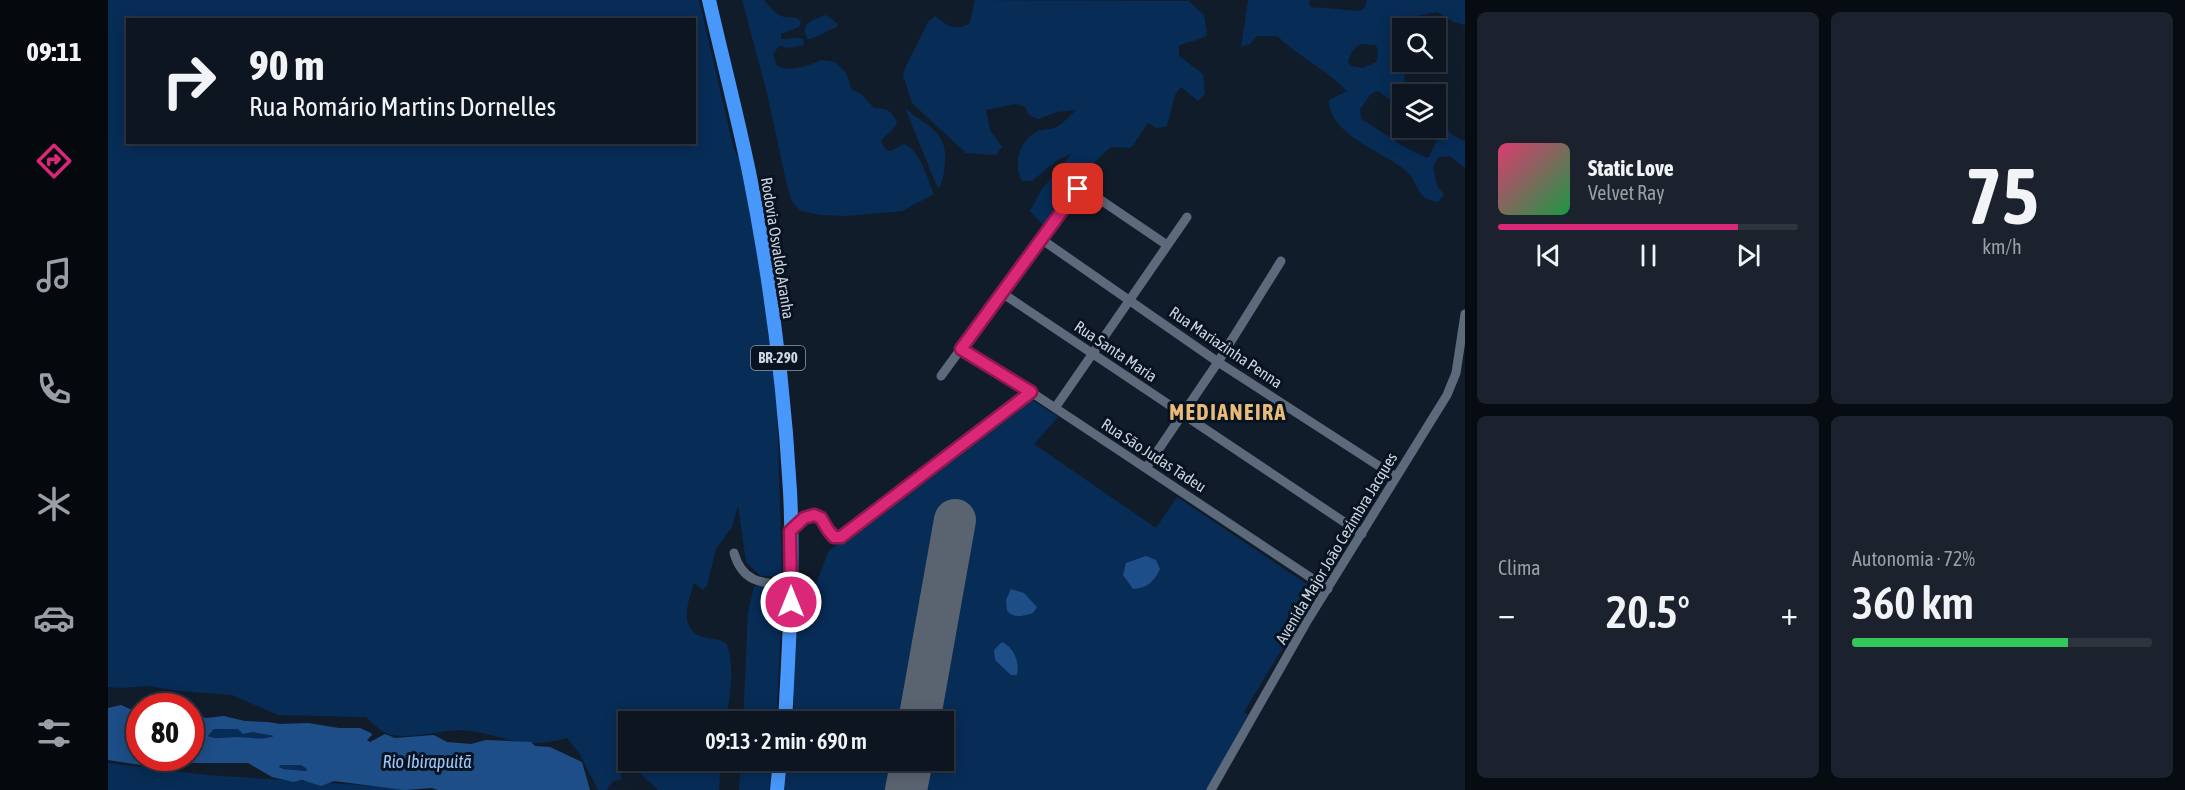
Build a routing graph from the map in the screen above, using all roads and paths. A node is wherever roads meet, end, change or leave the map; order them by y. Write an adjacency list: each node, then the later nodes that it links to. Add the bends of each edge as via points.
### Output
1 (709, 0): 18 (highway, Rodovia Osvaldo Aranha / BR-290, via 749,172 769,289 783,393)
2 (1187, 216): 4 (street)
3 (1041, 239): 4 (street, via 1078,189 1086,190); 6 (street); 7 (street, Rua Mariazinha Penna)
4 (1167, 245): 7 (street)
5 (1281, 261): 11 (street)
6 (1002, 292): 9 (street); 10 (street, Rua Santa Maria)
7 (1130, 299): 10 (street); 11 (street, Rua Mariazinha Penna)
8 (1465, 314): 17 (street, Avenida Major João Cezimbra Jacques, via 1456,373 1447,395)
9 (961, 349): 12 (street); 13 (street, Rua São Judas Tadeu)
10 (1093, 354): 14 (street); 15 (street, Rua Santa Maria)
11 (1218, 362): 15 (street); 17 (street, Rua Mariazinha Penna)
12 (941, 376)
13 (1031, 392): 14 (street, Rua São Judas Tadeu); 18 (street, via 841,537 834,537 821,518 814,515 804,518)
14 (1055, 408): 16 (street, Rua São Judas Tadeu)
15 (1183, 414): 16 (street); 19 (street, Rua Santa Maria)
16 (1146, 468): 22 (street, Rua São Judas Tadeu)
17 (1396, 477): 19 (street, Avenida Major João Cezimbra Jacques)
18 (790, 531): 21 (highway, Rodovia Osvaldo Aranha / BR-290)
19 (1362, 534): 22 (street, Avenida Major João Cezimbra Jacques)
20 (734, 553): 21 (street, via 738,566 748,577 762,583)
21 (791, 585): 23 (highway, Rodovia Osvaldo Aranha / BR-290)
22 (1328, 589): 26 (street, Avenida Major João Cezimbra Jacques)
23 (786, 711)
24 (779, 771): 25 (highway)
25 (777, 790)
26 (1211, 790)

